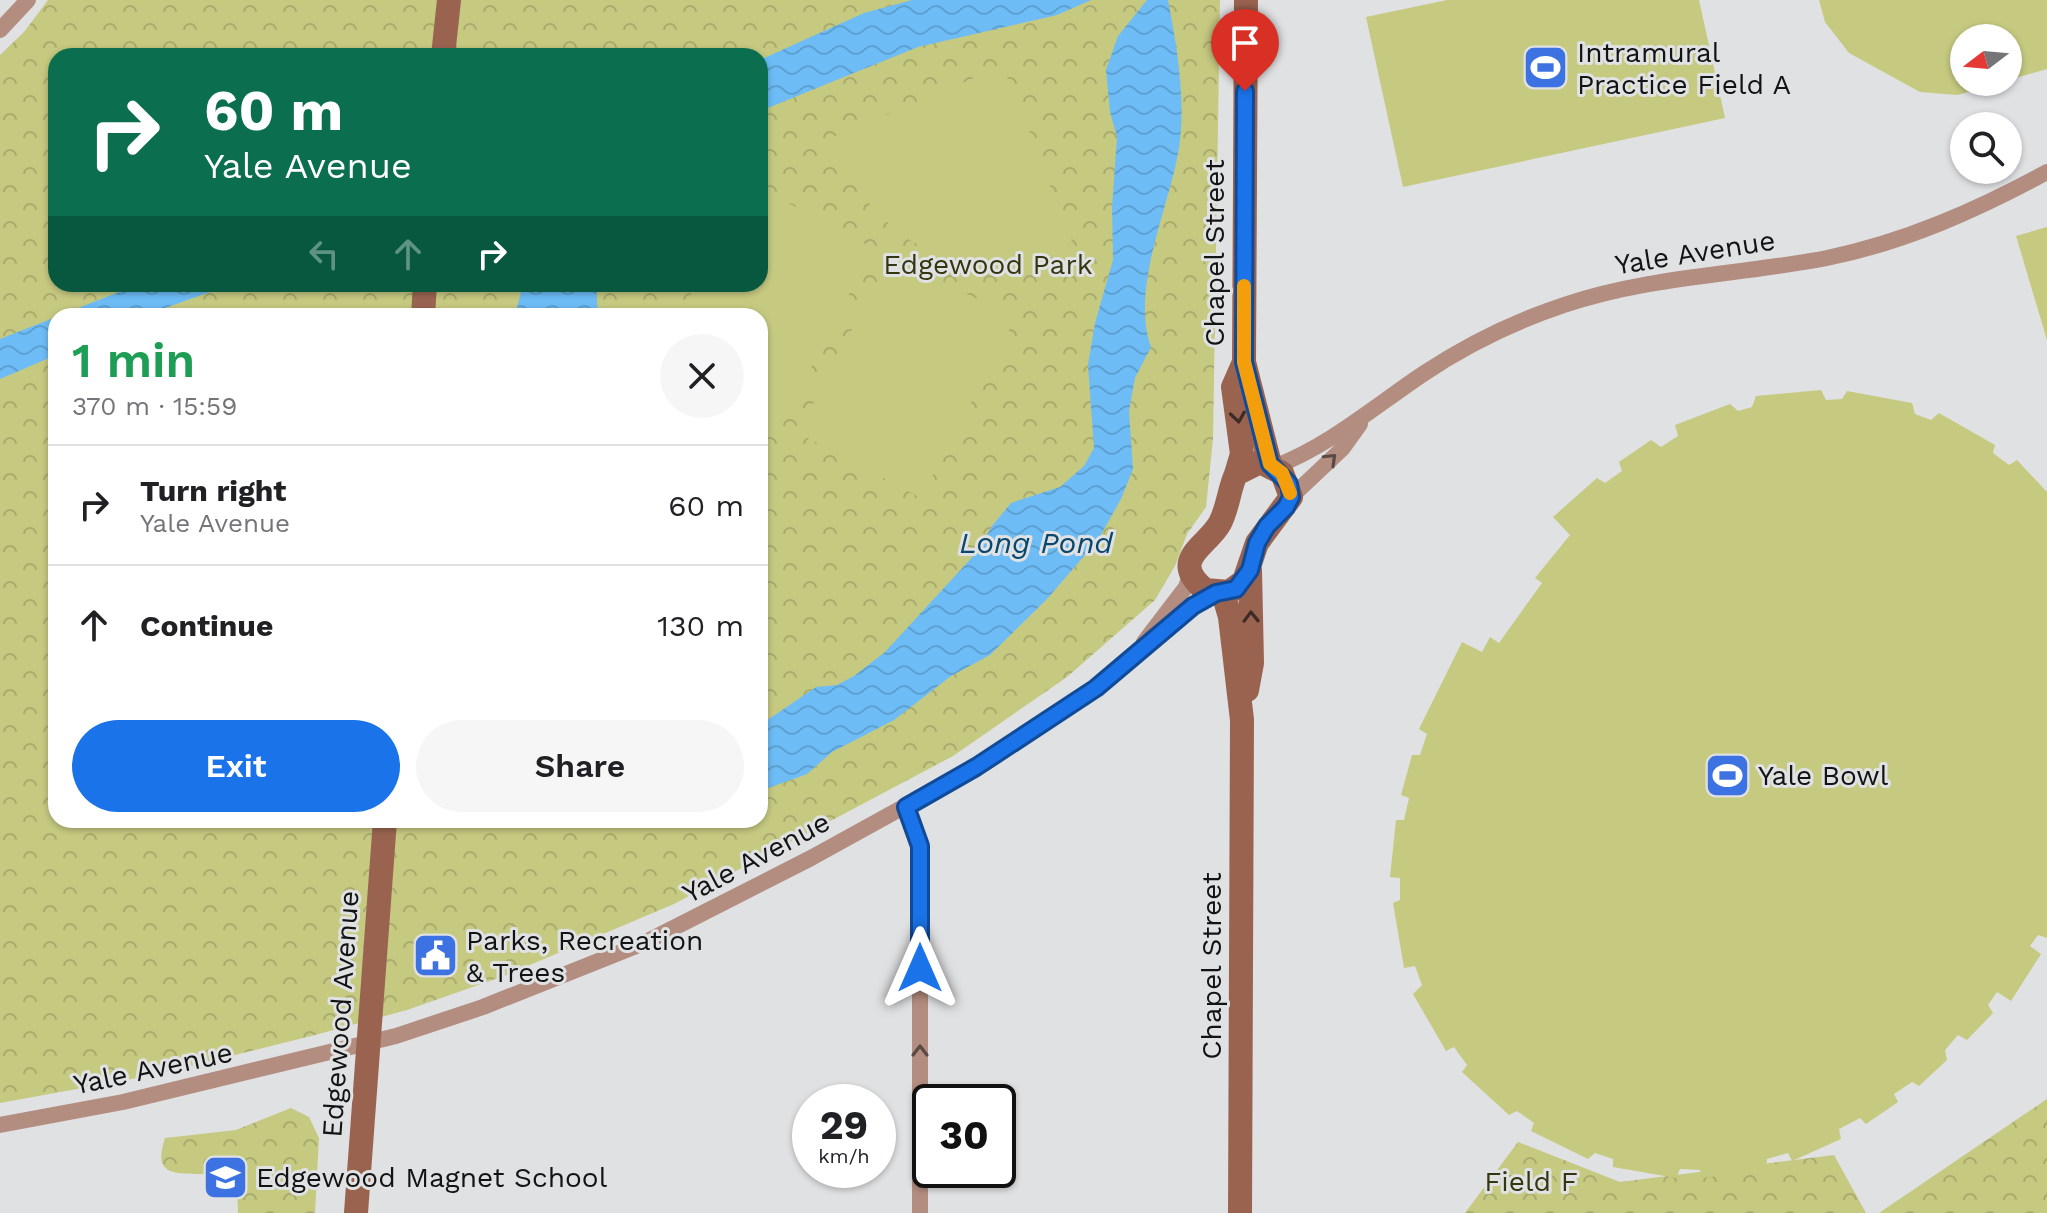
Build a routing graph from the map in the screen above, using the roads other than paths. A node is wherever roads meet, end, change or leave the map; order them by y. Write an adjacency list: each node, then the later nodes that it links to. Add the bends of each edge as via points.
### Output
1 (28, 0): 5 (street)
2 (440, 0): 6 (street)
3 (449, 0): 7 (street)
4 (1246, 0): 9 (street, Chapel Street)
5 (0, 30)
6 (440, 48)
7 (441, 48)
8 (2047, 172): 10 (street, Yale Avenue, via 1971,211 1890,242 1826,258 1627,287 1542,313 1488,334)
9 (1244, 362): 11 (street, Chapel Street); 12 (street, Chapel Street, one-way to 12, via 1233,387 1242,454)
10 (1366, 416): 11 (street, Yale Avenue); 13 (street, Yale Avenue, one-way to 10, via 1342,449)
11 (1272, 466): 12 (street, via 1252,463); 13 (street, Chapel Street, via 1289,484)
12 (1236, 474): 15 (street, Chapel Street, via 1219,525 1195,549)
13 (1291, 497): 14 (street, via 1257,543)
14 (1250, 570): 16 (street, via 1236,589); 18 (street, Chapel Street, one-way to 14, via 1252,663)
15 (1191, 573): 16 (street, via 1205,590); 17 (street, Yale Avenue)
16 (1220, 593): 17 (street, Yale Avenue, via 1193,606); 18 (street, Chapel Street, via 1230,617)
17 (1131, 659): 19 (street, Yale Avenue, via 1038,727)
18 (1242, 720): 25 (street, Chapel Street)
19 (906, 807): 21 (street, Yale Avenue, via 633,947 483,1007); 24 (street, one-way to 19, via 920,846)
20 (384, 828): 21 (street, Edgewood Avenue)
21 (367, 1044): 22 (street, Yale Avenue, via 123,1102); 23 (street, Edgewood Avenue)
22 (0, 1125)
23 (356, 1213)
24 (920, 1213)
25 (1240, 1213)

